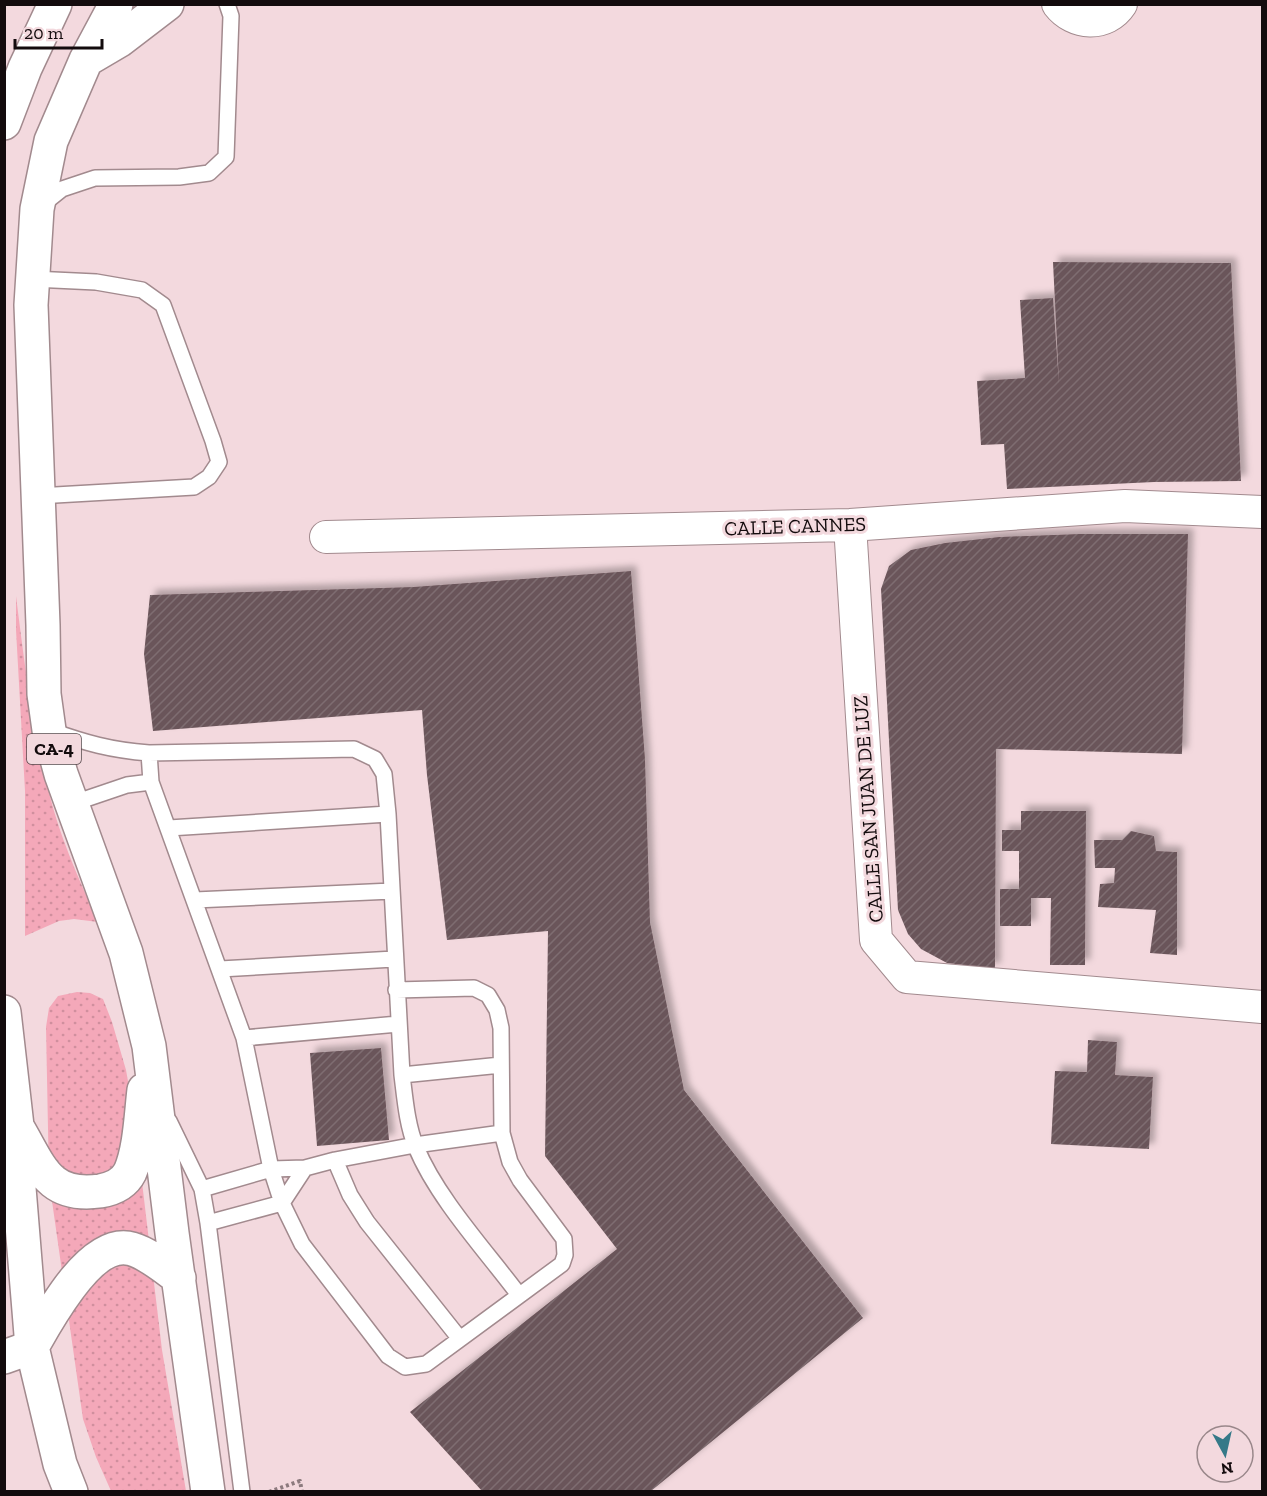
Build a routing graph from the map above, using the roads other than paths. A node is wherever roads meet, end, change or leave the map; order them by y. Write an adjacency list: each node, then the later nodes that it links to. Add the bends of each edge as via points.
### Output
1 (55, 4): 8 (highway)
2 (116, 4): 7 (highway, CA-4)
3 (167, 4): 7 (highway)
4 (227, 4): 9 (lane, via 231,16 226,157 209,173 95,178 62,189)
5 (1058, 4): 6 (street, via 1069,15 1095,21 1107,17)
6 (1121, 4)
7 (86, 60): 9 (highway, CA-4, via 51,141)
8 (4, 123)
9 (38, 209): 10 (highway, CA-4)
10 (33, 279): 11 (highway, CA-4); 11 (lane, via 96,282 142,290 163,305 219,462 209,477 194,487)
11 (38, 495): 15 (highway, CA-4, via 44,694)
12 (1263, 512): 13 (street, CALLE CANNES, via 1125,506)
13 (850, 525): 14 (street, CALLE CANNES); 26 (street, CALLE SAN JUAN DE LUZ, via 876,940 908,977)
14 (326, 537)
15 (49, 730): 16 (lane, via 95,746); 18 (highway, CA-4)
16 (149, 753): 17 (lane); 19 (lane, via 354,749 375,759 384,774)
17 (151, 782): 18 (lane, via 127,785); 20 (lane)
18 (71, 804): 30 (highway, CA-4, via 126,953)
19 (388, 814): 20 (lane); 21 (lane)
20 (169, 828): 22 (lane)
21 (392, 891): 22 (lane); 23 (lane)
22 (195, 900): 24 (lane)
23 (394, 959): 24 (lane); 25 (lane)
24 (220, 969): 29 (lane)
25 (396, 990): 27 (lane); 31 (lane, via 474,988 488,995 501,1028)
26 (1263, 1006)
27 (398, 1024): 29 (lane); 32 (lane)
28 (6, 1032): 34 (highway)
29 (244, 1038): 39 (lane)
30 (150, 1050): 33 (highway, CA-4); 34 (highway, via 134,1161 123,1182 113,1188 85,1193 59,1187 48,1178)
31 (501, 1065): 32 (lane); 35 (lane)
32 (402, 1075): 36 (lane)
33 (157, 1095): 40 (lane); 43 (highway, CA-4)
34 (17, 1126): 46 (highway)
35 (502, 1132): 36 (lane); 44 (lane, via 510,1162 520,1180 564,1239 561,1264)
36 (415, 1145): 37 (lane); 44 (lane, via 441,1192)
37 (335, 1160): 38 (lane); 45 (lane, via 350,1195 368,1222)
38 (305, 1168): 39 (lane); 41 (lane)
39 (272, 1169): 40 (lane); 41 (lane)
40 (202, 1189): 42 (lane)
41 (282, 1203): 42 (lane); 45 (lane, via 302,1244 388,1356 405,1367 426,1364)
42 (208, 1223): 49 (lane)
43 (179, 1278): 46 (highway, via 131,1248 117,1249 96,1259 79,1275); 48 (highway, CA-4)
44 (519, 1295): 45 (lane)
45 (460, 1339)
46 (18, 1352): 47 (highway)
47 (71, 1491)
48 (208, 1491)
49 (242, 1491)

